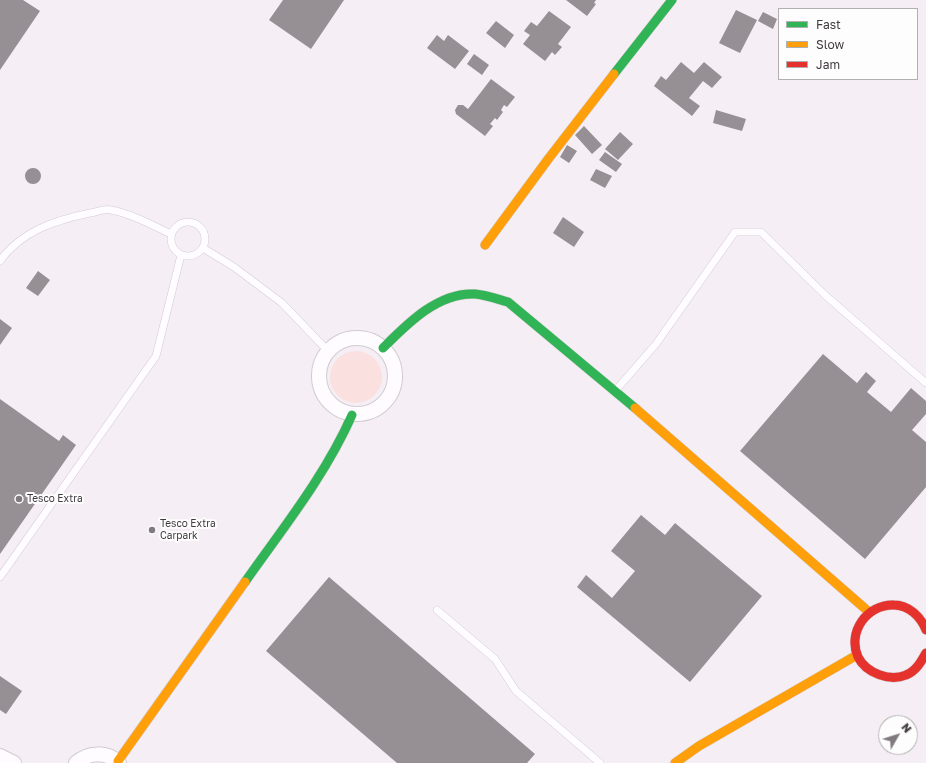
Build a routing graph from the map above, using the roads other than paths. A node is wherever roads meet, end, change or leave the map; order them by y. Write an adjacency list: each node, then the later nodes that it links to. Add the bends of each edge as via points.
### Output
1 (672, 0): 3 (street)
2 (171, 234): 4 (lane, via 181,223 194,222 205,234); 5 (lane, via 172,245); 6 (lane, via 110,209 68,218 39,228 8,249)
3 (485, 245)
4 (203, 248): 5 (lane, via 194,256); 8 (lane, via 234,267 282,303)
5 (181, 255): 12 (lane, via 156,356)
6 (0, 261)
7 (383, 348): 8 (street, via 368,339 351,338 339,342); 10 (street, via 407,326 443,301 467,294 487,295 508,302); 11 (street, via 394,365 395,382 390,397 376,410)
8 (328, 350): 11 (street, via 318,373 320,386 330,403 338,410)
9 (926, 383): 10 (lane, via 825,295 761,232 735,232 656,344)
10 (615, 391): 14 (street)
11 (352, 415): 19 (street, via 339,444 312,488)
12 (0, 577)
13 (437, 610): 22 (lane, via 495,659 516,691)
14 (869, 612): 15 (street, via 882,606 901,606 912,611); 16 (street, via 859,624 856,634)
15 (925, 624)
16 (857, 655): 17 (street, via 868,670 884,677 899,678 914,671); 23 (street, via 699,746)
17 (925, 658)
18 (0, 756): 20 (street)
19 (118, 762): 21 (street, via 100,754 91,754 80,758)
20 (14, 763)
21 (76, 763)
22 (600, 763)
23 (675, 763)

